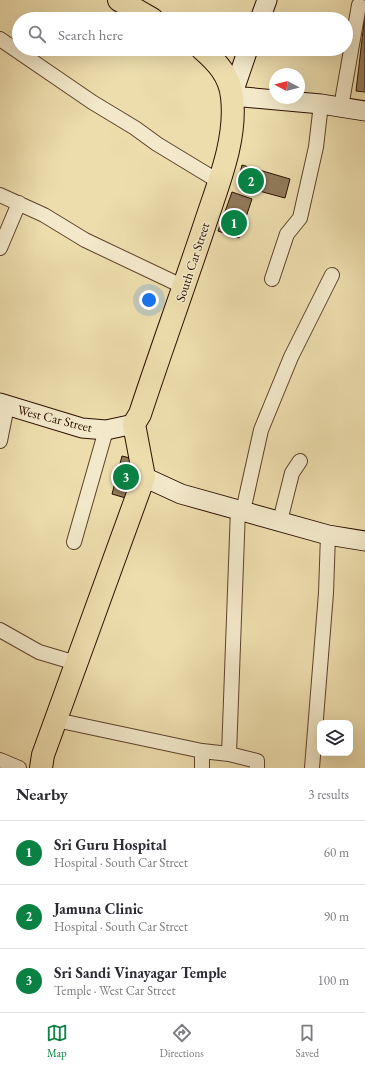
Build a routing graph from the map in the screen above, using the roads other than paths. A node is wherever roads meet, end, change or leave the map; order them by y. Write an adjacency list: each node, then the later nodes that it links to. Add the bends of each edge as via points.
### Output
1 (120, 0): 4 (main road)
2 (267, 0): 5 (street)
3 (359, 5): 7 (street)
4 (140, 12)
5 (263, 12)
6 (0, 39): 8 (street)
7 (353, 39)
8 (12, 47)
9 (25, 56): 17 (street, via 92,102)
10 (210, 56): 13 (main road, South Car Street, via 224,71)
11 (246, 56): 13 (street)
12 (350, 56): 15 (street)
13 (232, 96): 14 (street); 17 (main road, South Car Street, via 228,150)
14 (321, 104): 15 (street); 22 (street, via 316,147 300,218 287,234)
15 (341, 107): 16 (street)
16 (365, 111)
17 (218, 181): 23 (main road, South Car Street)
18 (0, 195): 19 (street)
19 (19, 203): 20 (street); 23 (street, via 85,240)
20 (0, 248)
21 (332, 275): 30 (street, via 291,357 260,430)
22 (272, 279)
23 (184, 286): 25 (main road, South Car Street, via 140,414)
24 (4, 404): 26 (street, West Car Street, via 82,428); 27 (street)
25 (134, 424): 26 (street, West Car Street); 29 (main road)
26 (106, 430): 34 (street)
27 (0, 440)
28 (300, 461): 31 (street, via 292,473)
29 (144, 477): 30 (street, via 181,494); 36 (main road)
30 (240, 510): 31 (street); 39 (street)
31 (280, 521): 32 (street)
32 (328, 535): 33 (street); 45 (street)
33 (365, 541)
34 (74, 542)
35 (0, 630): 36 (street, via 39,652)
36 (76, 663): 37 (main road)
37 (56, 720): 38 (street); 42 (main road)
38 (202, 751): 39 (street); 43 (street)
39 (229, 754): 44 (street, via 257,761)
40 (0, 760): 41 (street)
41 (19, 768)
42 (41, 768)
43 (202, 768)
44 (257, 768)
45 (312, 768)

